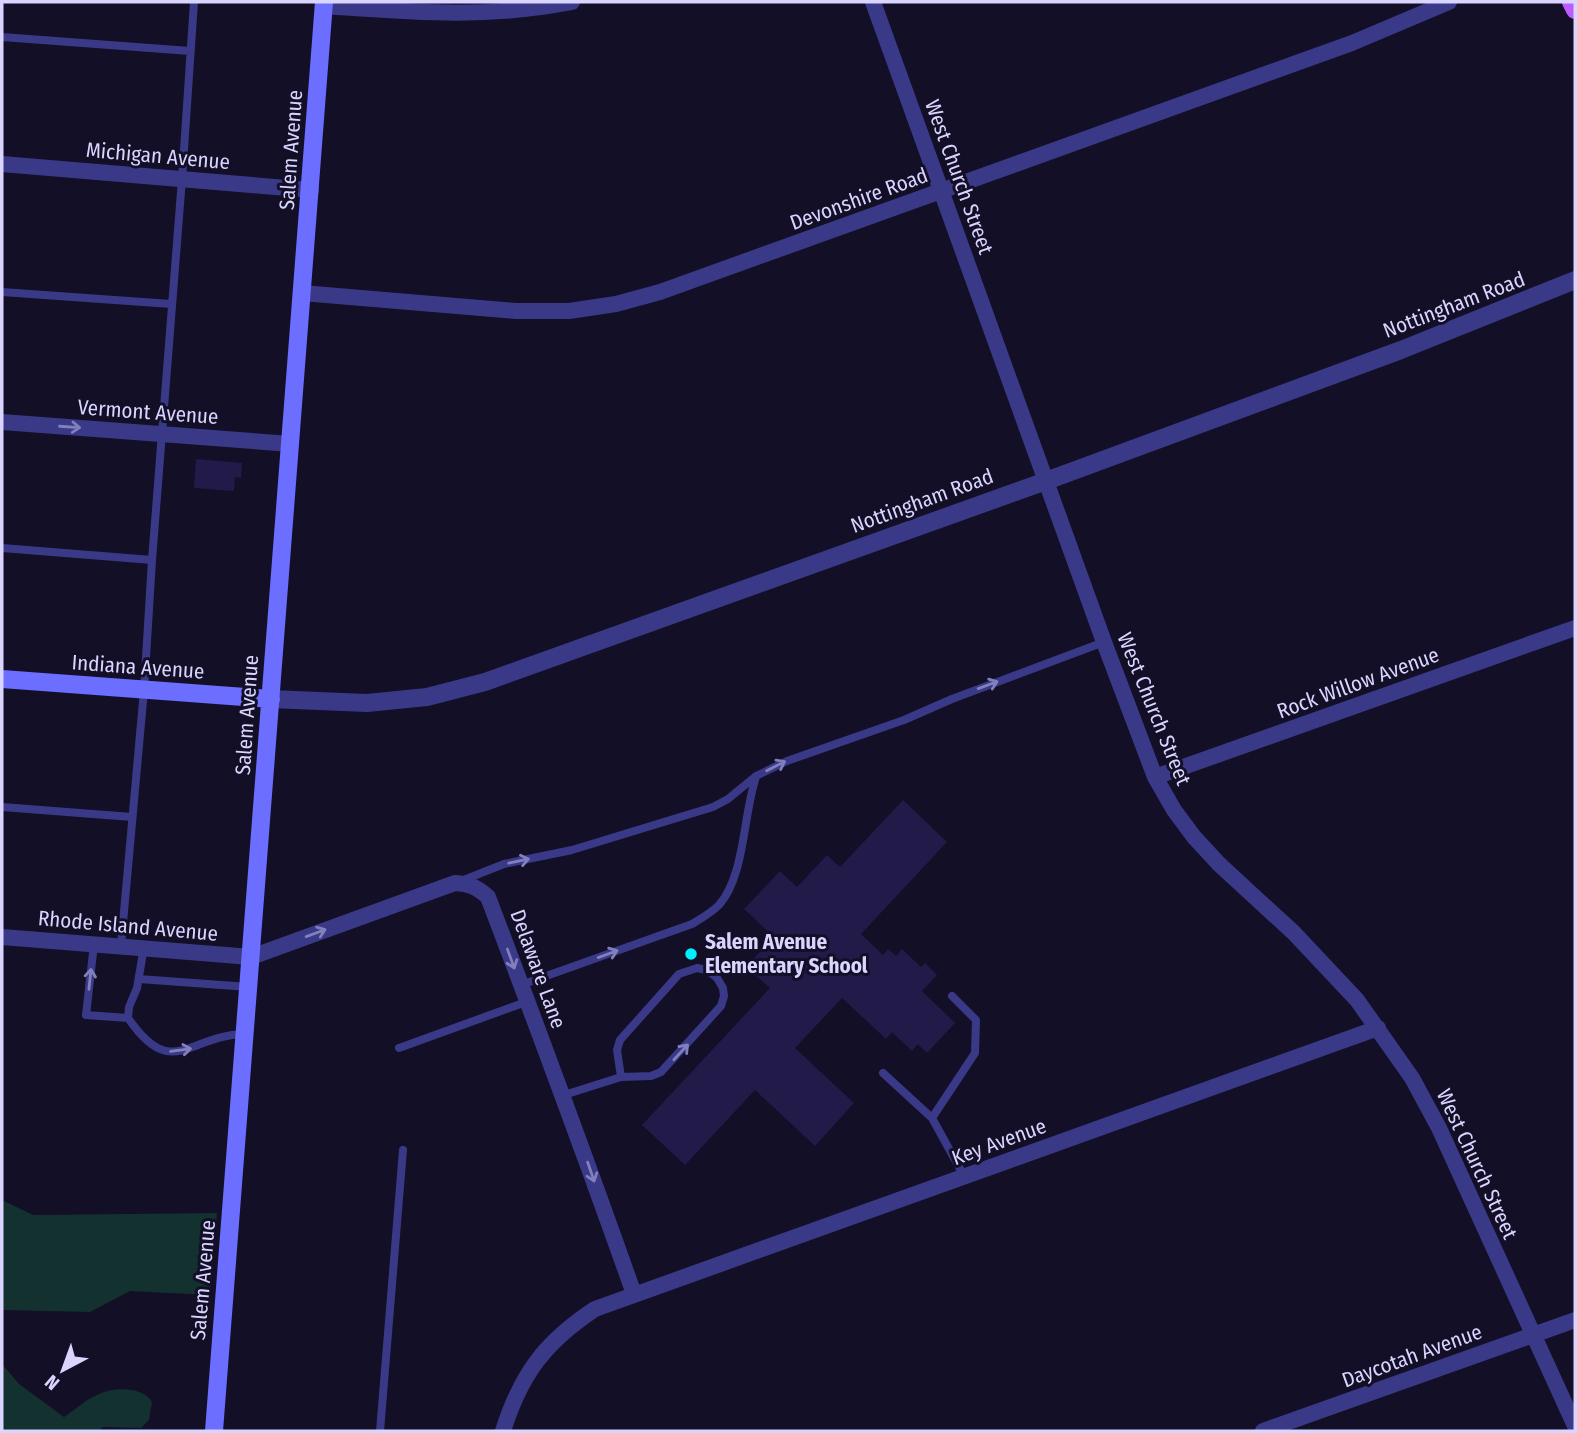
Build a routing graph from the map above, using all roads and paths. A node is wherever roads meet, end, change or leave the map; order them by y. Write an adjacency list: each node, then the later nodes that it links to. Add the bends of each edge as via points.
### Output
1 (194, 2): 9 (lane)
2 (572, 2): 6 (street, via 441,14)
3 (873, 2): 13 (street, West Church Street)
4 (1449, 2): 13 (street, Devonshire Road, via 1352,43)
5 (1571, 2): 7 (main road)
6 (324, 4): 12 (main road, Salem Avenue)
7 (1575, 10)
8 (2, 37): 9 (lane)
9 (190, 51): 11 (lane)
10 (2, 164): 11 (street, Michigan Avenue)
11 (182, 179): 12 (street, Michigan Avenue); 17 (lane)
12 (311, 190): 16 (main road, Salem Avenue)
13 (942, 192): 16 (street, Devonshire Road, via 660,292 581,310 516,311); 21 (street, West Church Street)
14 (1575, 280): 21 (street, Nottingham Road, via 1401,350)
15 (2, 292): 17 (lane)
16 (302, 293): 20 (main road, Salem Avenue)
17 (171, 304): 19 (lane)
18 (2, 422): 19 (street, Vermont Avenue, one-way to 19)
19 (162, 435): 20 (street, Vermont Avenue); 23 (lane)
20 (291, 444): 28 (main road, Salem Avenue)
21 (1046, 481): 25 (street, West Church Street); 28 (street, Nottingham Road, via 485,682 427,697 367,703)
22 (2, 548): 23 (lane)
23 (152, 560): 27 (lane)
24 (1575, 628): 30 (street, Rock Willow Avenue)
25 (1104, 642): 29 (lane, one-way to 25); 30 (street, West Church Street)
26 (2, 679): 27 (main road, Indiana Avenue)
27 (144, 690): 28 (main road, Indiana Avenue); 32 (lane)
28 (271, 699): 38 (main road, Salem Avenue)
29 (756, 776): 33 (lane, one-way to 29, via 504,864 572,850 713,807); 40 (lane, one-way to 29, via 692,924 720,905 738,867)
30 (1155, 777): 45 (street, West Church Street, via 1194,837 1328,967)
31 (2, 807): 32 (lane)
32 (132, 817): 36 (lane)
33 (455, 883): 38 (street, one-way to 33); 40 (street, Delaware Lane, one-way to 40, via 470,884 488,897)
34 (2, 937): 35 (street, Rhode Island Avenue)
35 (94, 943): 36 (street, Rhode Island Avenue); 44 (lane, one-way to 35, via 86,1015)
36 (121, 945): 37 (street, Rhode Island Avenue)
37 (144, 947): 38 (street, Rhode Island Avenue); 39 (lane)
38 (251, 957): 41 (main road, Salem Avenue)
39 (139, 979): 41 (lane); 44 (lane)
40 (521, 985): 43 (street, Delaware Lane)
41 (249, 987): 46 (main road, Salem Avenue)
42 (952, 996): 51 (lane, via 976,1020 975,1053)
43 (526, 1002): 47 (lane); 50 (street, Delaware Lane)
44 (128, 1018): 46 (lane, one-way to 46, via 151,1046 166,1052 192,1049 228,1034)
45 (1378, 1028): 53 (street, Key Avenue); 56 (street, West Church Street, via 1439,1128)
46 (246, 1034): 58 (main road, Salem Avenue)
47 (399, 1048)
48 (883, 1073): 51 (lane)
49 (621, 1077): 49 (lane, one-way to 49, via 651,1076 668,1066 721,1006 723,988 717,978 697,968 680,974 620,1040); 50 (lane)
50 (564, 1095): 54 (street, Delaware Lane, one-way to 54)
51 (932, 1118): 53 (lane)
52 (403, 1150): 59 (lane)
53 (964, 1176): 54 (street, Key Avenue)
54 (634, 1294): 60 (street, Key Avenue, via 595,1309 551,1342 517,1392)
55 (1575, 1320): 56 (street, Daycotah Avenue)
56 (1533, 1335): 57 (street, West Church Street); 61 (street, Daycotah Avenue)
57 (1575, 1426)
58 (214, 1431)
59 (380, 1431)
60 (503, 1431)
61 (1263, 1431)

